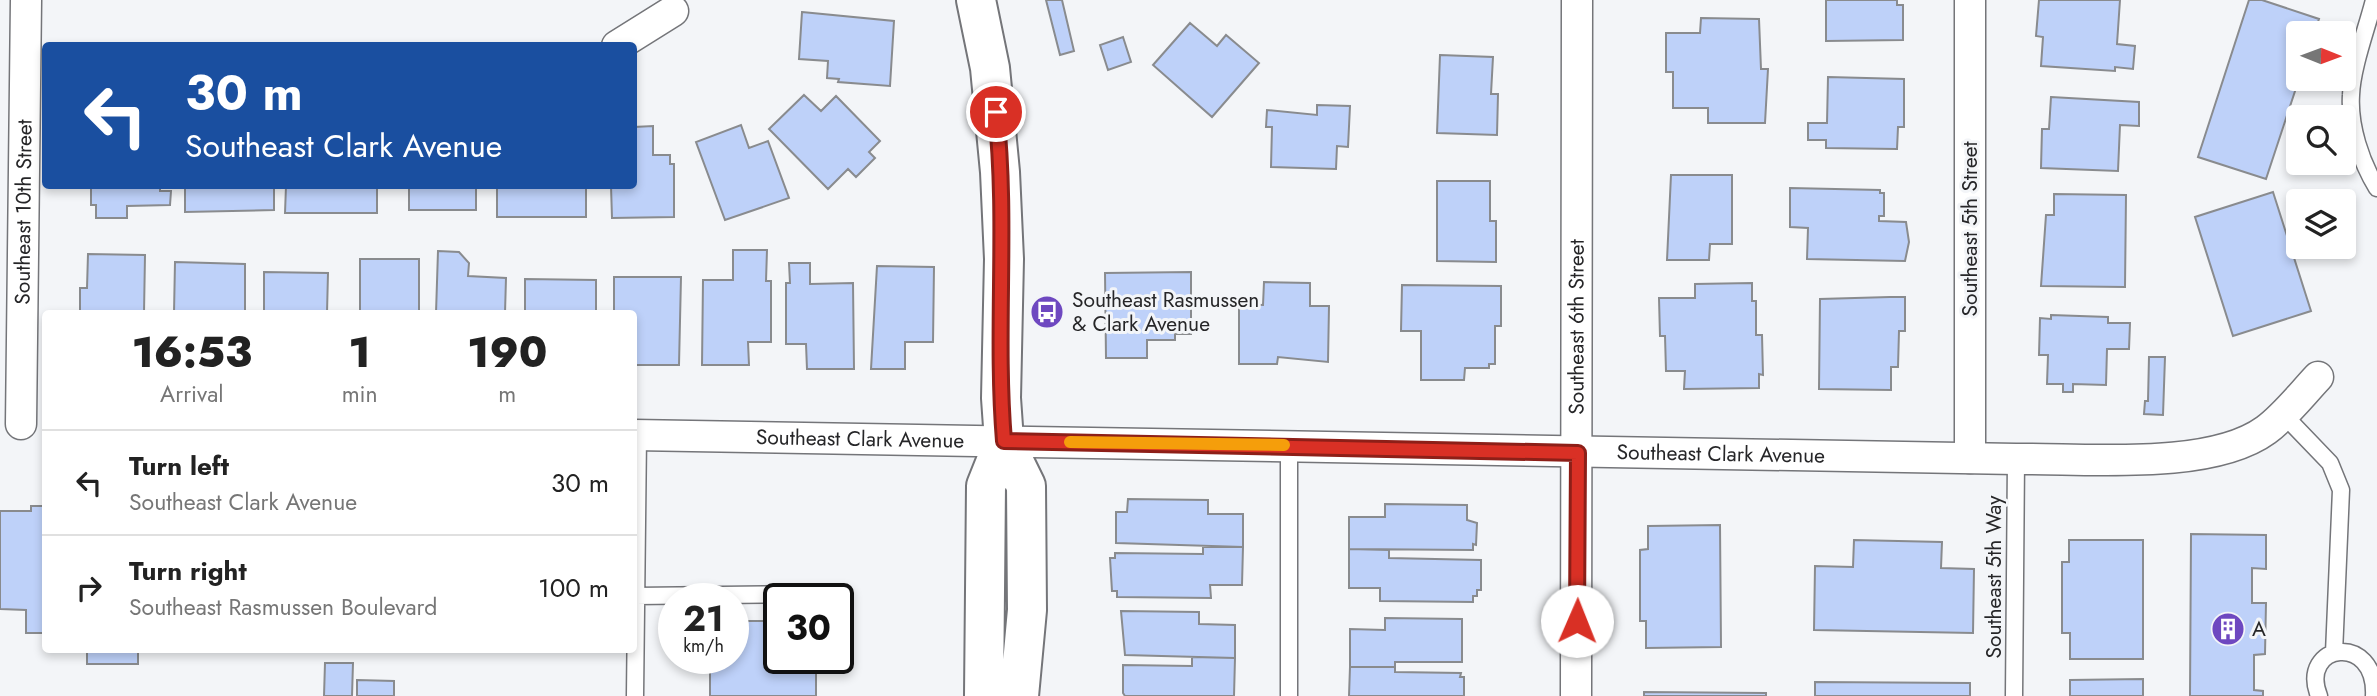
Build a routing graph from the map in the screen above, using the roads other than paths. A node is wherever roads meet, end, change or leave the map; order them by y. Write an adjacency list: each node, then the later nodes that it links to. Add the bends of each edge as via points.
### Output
1 (26, 0): 8 (street, Southeast 10th Street)
2 (976, 0): 14 (street, via 990,68 999,150)
3 (1577, 0): 16 (street, Southeast 6th Street)
4 (1970, 0): 17 (street, Southeast 5th Street)
5 (2374, 0): 9 (lane, via 2351,95 2365,168)
6 (673, 11): 7 (street)
7 (623, 42)
8 (35, 50): 12 (street, Southeast 10th Street)
9 (2377, 188)
10 (2318, 377): 11 (street, Southeast Clark Avenue)
11 (2282, 414): 18 (street, Southeast Clark Avenue, via 2267,429 2232,449 2186,457); 22 (lane, via 2330,463 2341,491)
12 (22, 424)
13 (637, 435): 14 (street, Southeast Clark Avenue)
14 (1004, 441): 15 (street, Southeast Clark Avenue); 24 (street, via 986,486); 25 (street, via 1026,486 1027,610)
15 (1289, 445): 16 (street, Southeast Clark Avenue); 26 (lane)
16 (1578, 453): 17 (street, Southeast Clark Avenue); 27 (street, Southeast 6th Street)
17 (1970, 458): 18 (street, Southeast Clark Avenue)
18 (2015, 459): 28 (lane, Southeast 5th Way)
19 (763, 595): 20 (lane)
20 (637, 596)
21 (635, 653): 23 (lane)
22 (2334, 653): 29 (lane, via 2317,670); 30 (lane, via 2351,652 2369,662 2377,682)
23 (635, 696)
24 (984, 696)
25 (1019, 696)
26 (1289, 696)
27 (1576, 696)
28 (2014, 696)
29 (2319, 696)
30 (2374, 696)

